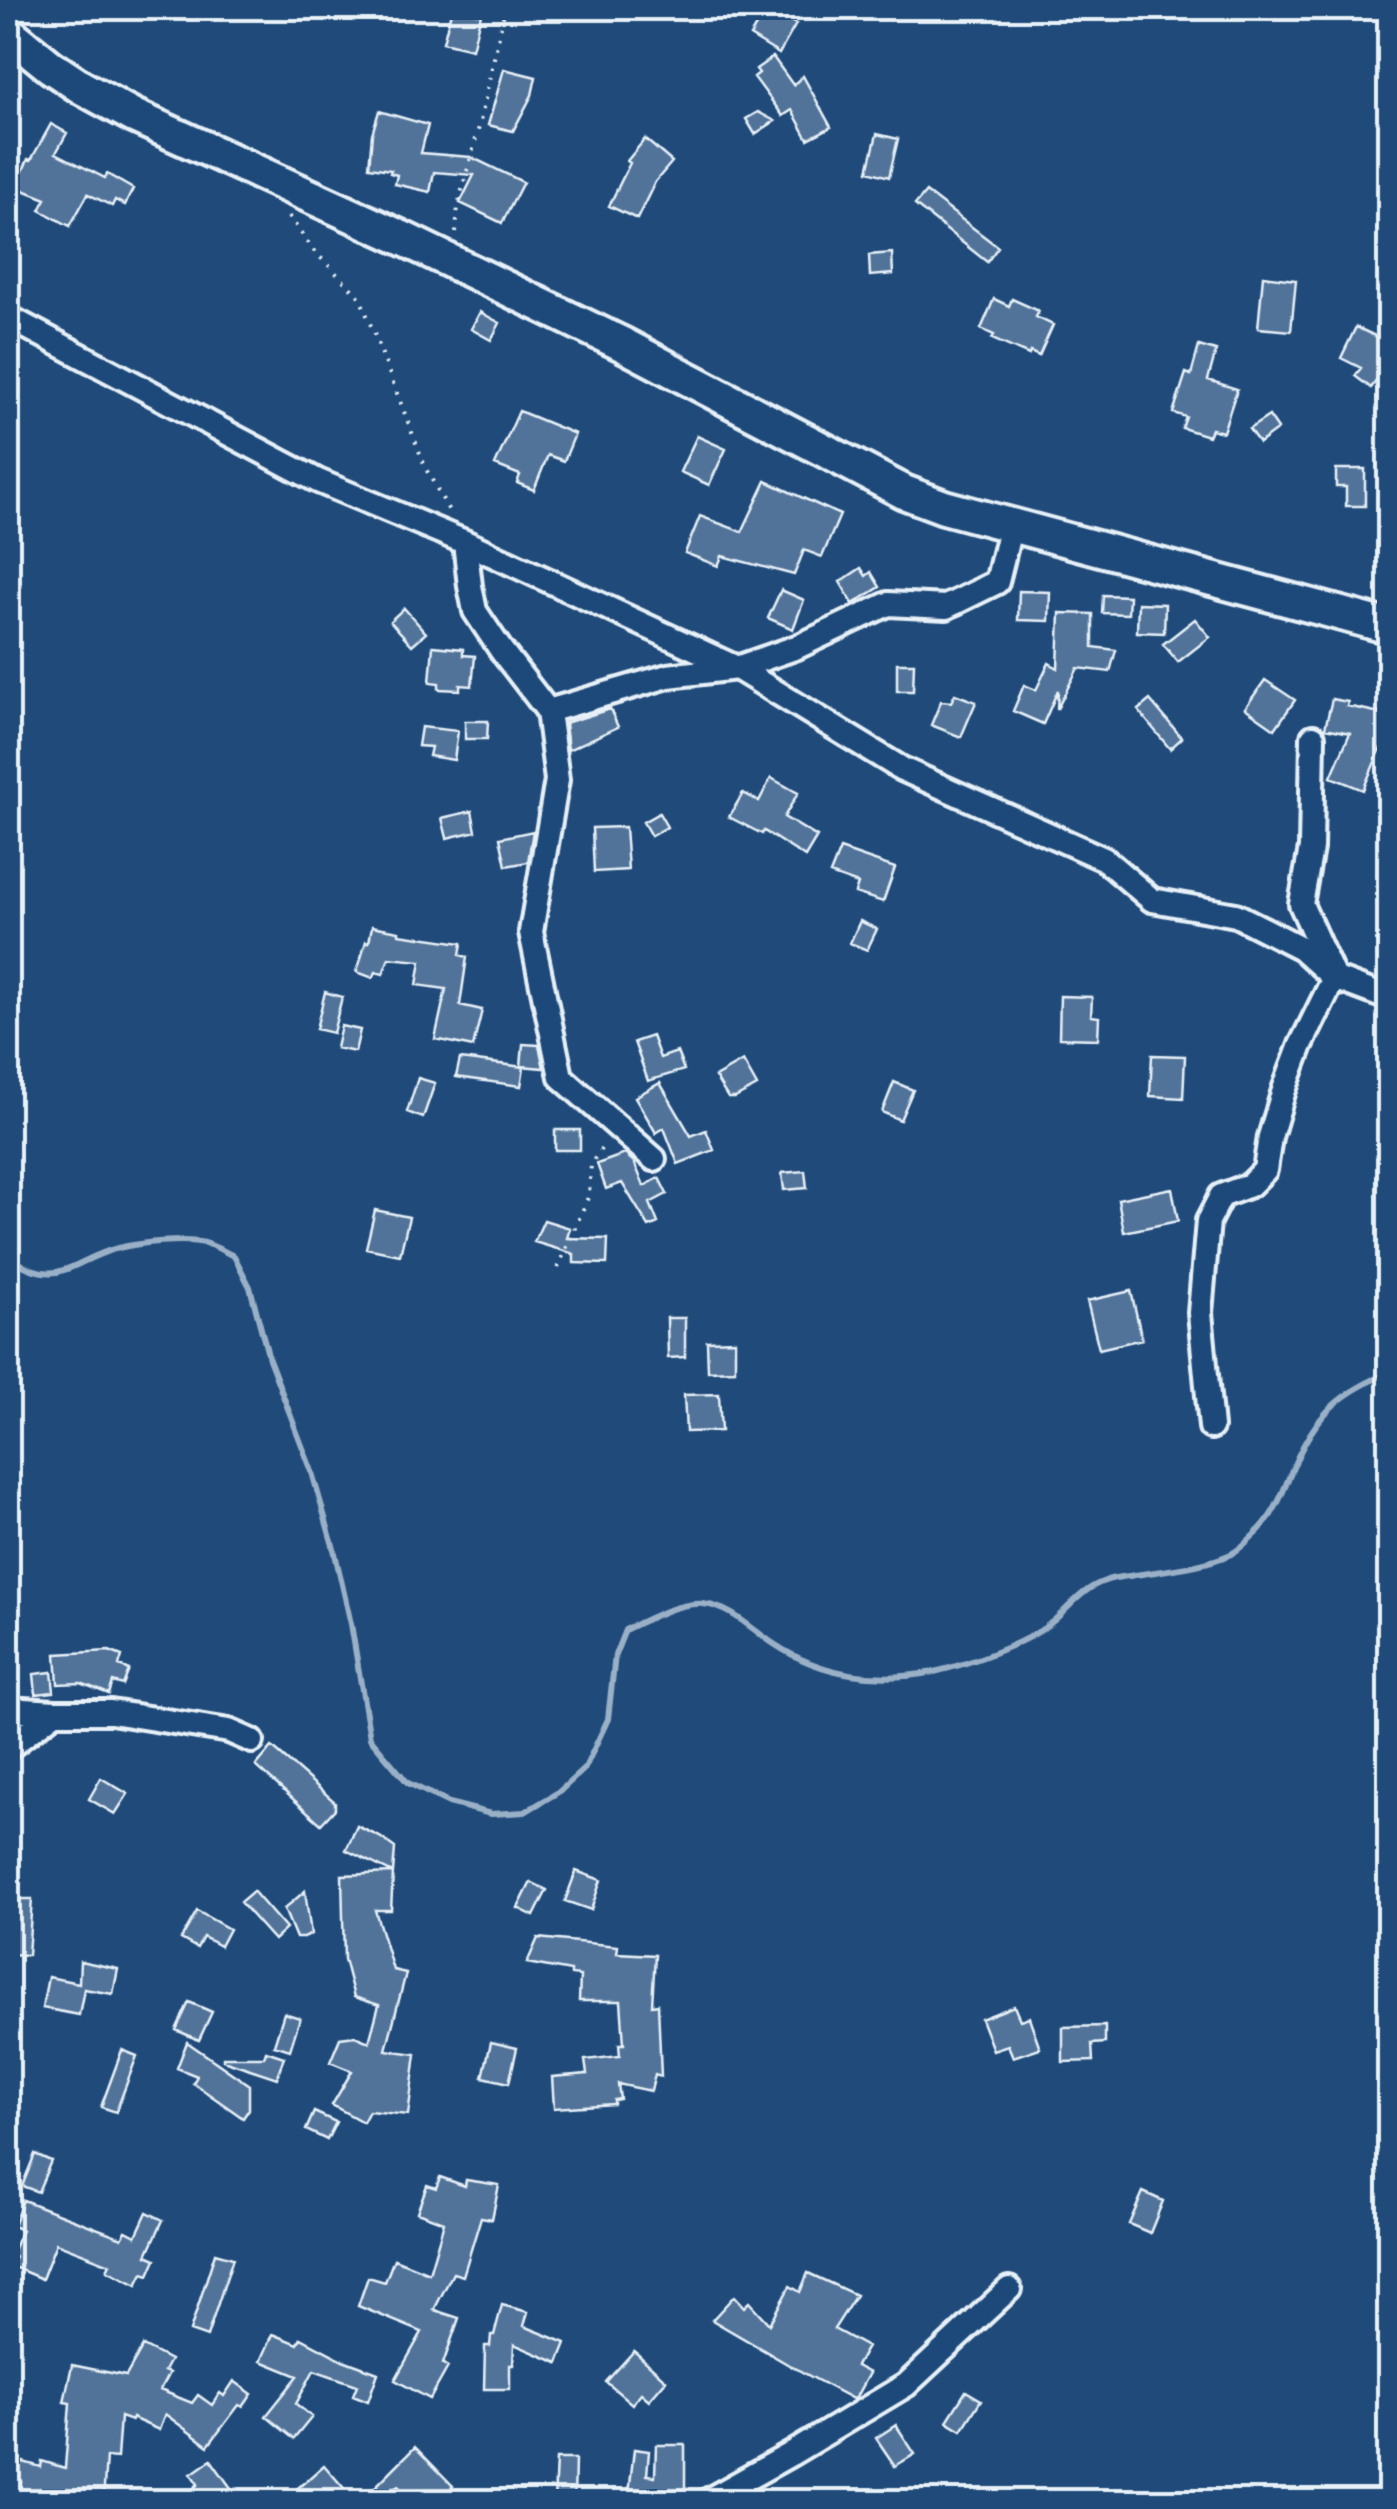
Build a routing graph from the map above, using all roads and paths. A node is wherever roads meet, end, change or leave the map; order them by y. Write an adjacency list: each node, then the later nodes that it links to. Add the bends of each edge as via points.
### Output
1 (505, 8): 4 (path, via 458,206)
2 (8, 32): 3 (main road, via 81,88)
3 (257, 171): 4 (main road); 7 (path, via 313,250 360,297 426,469)
4 (453, 262): 6 (main road, via 904,492)
5 (8, 317): 7 (street, via 318,480)
6 (1010, 525): 8 (main road); 9 (street, via 997,582 946,608 888,604)
7 (465, 542): 9 (street); 10 (street, via 475,612)
8 (1390, 627)
9 (737, 668): 10 (street, via 668,676); 12 (street, via 902,769 1104,859 1152,900 1236,915 1301,948)
10 (548, 711): 14 (street, via 557,780 532,932 561,1077)
11 (1313, 737): 12 (street, via 1301,904)
12 (1334, 978): 13 (street); 17 (street, via 1284,1090 1265,1170 1250,1185 1220,1196 1208,1221 1200,1313)
13 (1390, 998)
14 (615, 1126): 15 (street); 16 (path, via 591,1164 589,1195)
15 (654, 1160)
16 (558, 1268)
17 (1211, 1427)
18 (8, 1709): 19 (street)
19 (54, 1712): 20 (street, via 112,1712 229,1731); 21 (street)
20 (252, 1741)
21 (8, 1748)
22 (1010, 2289): 23 (street, via 906,2386)
23 (705, 2502)

